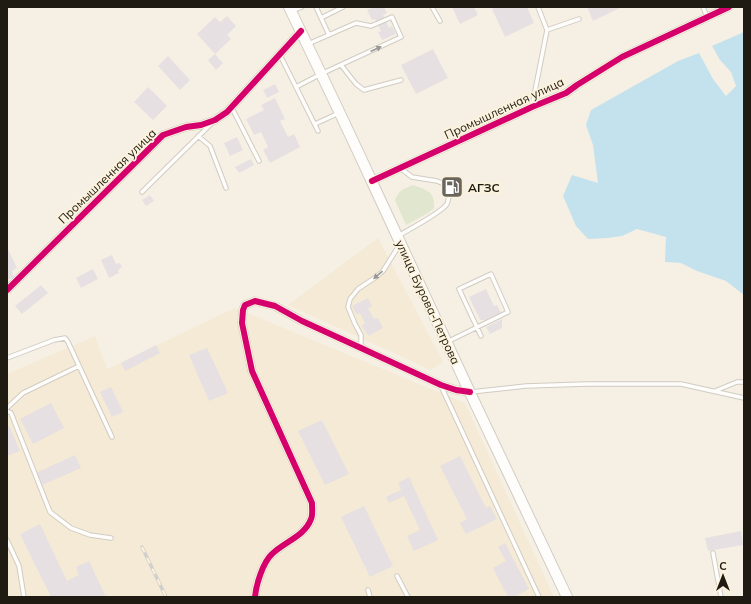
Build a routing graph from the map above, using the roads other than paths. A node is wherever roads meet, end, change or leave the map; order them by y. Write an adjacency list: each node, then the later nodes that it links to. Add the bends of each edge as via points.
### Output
1 (302, 7): 8 (lane)
2 (316, 7): 10 (lane)
3 (343, 7): 10 (lane)
4 (432, 7): 12 (lane)
5 (538, 7): 13 (lane)
6 (703, 7): 9 (lane)
7 (729, 7): 9 (street, Промышленная улица)
8 (290, 9): 14 (main road, улица Бурова-Петрова)
9 (707, 17): 23 (street, Промышленная улица, via 622,57 566,93)
10 (321, 18): 15 (lane)
11 (578, 19): 13 (lane)
12 (440, 21)
13 (547, 30): 23 (lane)
14 (301, 31): 16 (main road, улица Бурова-Петрова); 17 (street, Промышленная улица)
15 (329, 35): 16 (lane); 18 (lane, one-way to 15, via 401,37 392,17 371,26 356,23)
16 (307, 45): 19 (main road, улица Бурова-Петрова)
17 (280, 54): 21 (lane); 22 (street, Промышленная улица)
18 (341, 65): 19 (lane); 20 (lane, via 364,90)
19 (321, 74): 21 (lane); 24 (main road, улица Бурова-Петрова)
20 (401, 80)
21 (296, 87): 26 (lane)
22 (232, 107): 25 (street, Промышленная улица); 29 (lane)
23 (532, 107): 30 (street, Промышленная улица)
24 (339, 113): 26 (lane); 31 (main road, улица Бурова-Петрова)
25 (215, 120): 28 (lane); 35 (street, Промышленная улица, via 201,125 186,126 163,135)
26 (315, 124): 27 (lane)
27 (318, 131)
28 (198, 136): 32 (lane, via 210,146); 33 (lane)
29 (259, 160)
30 (400, 168): 31 (street, Промышленная улица); 34 (lane, via 412,177 444,184 449,197 447,204 438,212)
31 (372, 181): 34 (main road, улица Бурова-Петрова)
32 (226, 188)
33 (142, 192)
34 (398, 240): 38 (main road, улица Бурова-Петрова); 39 (lane, one-way to 39, via 383,270 358,289 350,299 348,307 361,334)
35 (7, 290)
36 (477, 328): 36 (lane, via 508,312 491,274 459,289); 37 (lane); 38 (lane)
37 (481, 336)
38 (446, 342): 44 (main road, улица Бурова-Петрова)
39 (361, 348): 43 (street); 55 (street, via 275,306 255,301 245,305 242,323 252,371 312,503 312,518 305,530 271,554 264,565)
40 (7, 358): 41 (lane, via 65,338)
41 (79, 366): 47 (lane, via 23,393); 48 (lane)
42 (744, 382): 45 (lane, via 737,382)
43 (441, 385): 44 (street); 58 (lane)
44 (470, 392): 45 (lane, via 526,386 586,384 681,384); 59 (main road, улица Бурова-Петрова)
45 (714, 392): 46 (lane)
46 (744, 398)
47 (7, 409): 49 (lane, via 11,413 50,512 72,528 90,535)
48 (112, 438)
49 (111, 538)
50 (7, 540): 54 (lane, via 19,566)
51 (713, 553): 60 (lane)
52 (397, 576): 57 (lane)
53 (368, 590): 56 (lane)
54 (24, 597)
55 (255, 597)
56 (370, 597)
57 (408, 597)
58 (540, 597)
59 (567, 597)
60 (721, 597)

